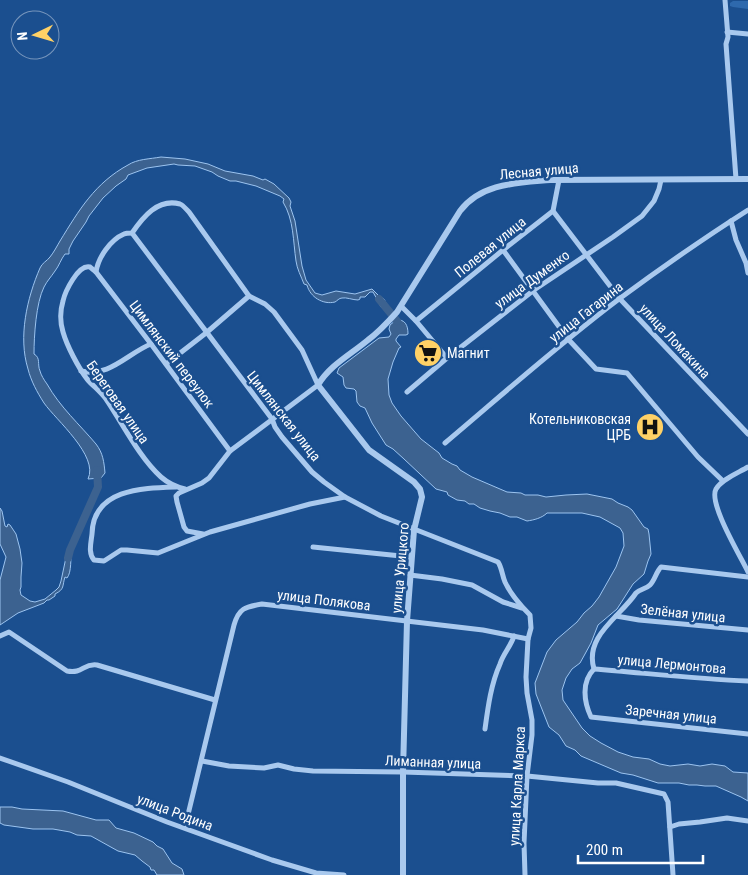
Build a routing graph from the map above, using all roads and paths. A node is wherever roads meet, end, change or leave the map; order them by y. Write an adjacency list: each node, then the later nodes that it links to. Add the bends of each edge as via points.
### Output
1 (725, 0): 2 (street)
2 (727, 32): 3 (street); 7 (street)
3 (748, 34)
4 (748, 179): 7 (street, Лесная улица)
5 (559, 180): 6 (street, Лесная улица); 9 (street); 19 (street, Лесная улица, via 518,182 486,190 472,199 455,218)
6 (661, 180): 7 (street, Лесная улица); 13 (street, улица Думенко, via 654,201 642,216)
7 (736, 180)
8 (748, 210): 10 (street, улица Гагарина)
9 (553, 212): 12 (street, Полевая улица); 13 (street, улица Ломакина)
10 (731, 221): 15 (street); 18 (street, улица Гагарина)
11 (132, 233): 14 (street, via 115,240 104,252); 17 (street, via 150,211 159,206 181,204); 21 (street, Цимлянская улица)
12 (503, 250): 16 (street); 20 (street, Полевая улица)
13 (585, 255): 16 (street, улица Думенко); 18 (street, улица Ломакина)
14 (96, 272): 23 (street, Цимлянский переулок); 26 (street, Береговая улица, via 88,267 80,271 69,284 62,302 63,332)
15 (748, 272)
16 (534, 290): 22 (street); 24 (street, улица Думенко)
17 (249, 296): 21 (street); 27 (street, via 274,312 302,350)
18 (620, 299): 22 (street, улица Гагарина); 30 (street, улица Ломакина)
19 (399, 309): 20 (street); 27 (street, via 369,340 333,366)
20 (416, 321): 24 (street)
21 (206, 333): 25 (street); 29 (street, Цимлянская улица)
22 (568, 339): 31 (street, улица Гагарина); 34 (street, via 596,369 627,373 698,457)
23 (151, 344): 25 (street, Цимлянский переулок); 26 (street, via 108,368 91,373)
24 (447, 358): 28 (street, улица Думенко)
25 (166, 364): 32 (street, Цимлянский переулок)
26 (81, 370): 35 (street, Береговая улица, via 104,396 144,457 163,479)
27 (318, 385): 29 (street); 38 (street, улица Урицкого, via 369,450 418,486 422,497)
28 (407, 392)
29 (272, 420): 32 (street); 37 (street, Цимлянская улица, via 312,472)
30 (748, 434)
31 (445, 442)
32 (230, 451): 36 (street, via 209,478)
33 (748, 467): 34 (street)
34 (723, 481): 42 (street, via 715,490 714,499)
35 (176, 487): 36 (street, Береговая улица); 39 (street, via 136,489 109,500 94,519 92,558 104,561 121,550 158,553)
36 (186, 489): 39 (street, via 176,496 184,527 187,531)
37 (345, 497): 38 (street, Цимлянская улица); 39 (street)
38 (414, 530): 41 (street, улица Урицкого); 45 (street, Цимлянская улица, via 498,562 510,593)
39 (203, 534)
40 (313, 546): 41 (street)
41 (411, 557): 43 (street, улица Урицкого)
42 (748, 572)
43 (410, 575): 45 (street, via 472,585 503,602); 47 (street, улица Урицкого)
44 (748, 577): 46 (street, via 661,567 653,582 636,592)
45 (523, 608): 51 (street, Цимлянская улица, via 531,618)
46 (616, 616): 48 (street, Зелёная улица); 52 (street, via 597,638 592,652)
47 (407, 621): 50 (street, улица Полякова); 54 (street, улица Полякова, via 262,604 248,607 236,616); 59 (street, улица Урицкого)
48 (748, 630)
49 (0, 636): 54 (street, via 9,632 66,671 75,672 97,664)
50 (514, 636): 51 (street, улица Полякова); 55 (street, via 494,678)
51 (528, 640): 60 (street, улица Карла Маркса, via 526,677 532,735)
52 (594, 669): 53 (street, улица Лермонтова); 56 (street, Заречная улица, via 585,690 591,717)
53 (748, 681)
54 (215, 700): 58 (street, улица Полякова)
55 (485, 729)
56 (748, 734)
57 (0, 758): 63 (street, улица Родина)
58 (202, 761): 59 (street, Лиманная улица, via 264,768 278,765 294,770); 63 (street, улица Полякова)
59 (403, 772): 60 (street, Лиманная улица); 66 (street, улица Урицкого)
60 (527, 776): 62 (street, Лиманная улица, via 616,783 664,794); 67 (street, улица Карла Маркса)
61 (748, 821): 62 (street, via 727,818)
62 (670, 826): 68 (street)
63 (185, 828): 64 (street, улица Родина)
64 (316, 874): 65 (street, улица Родина)
65 (344, 875)
66 (403, 875)
67 (525, 875)
68 (673, 875)

